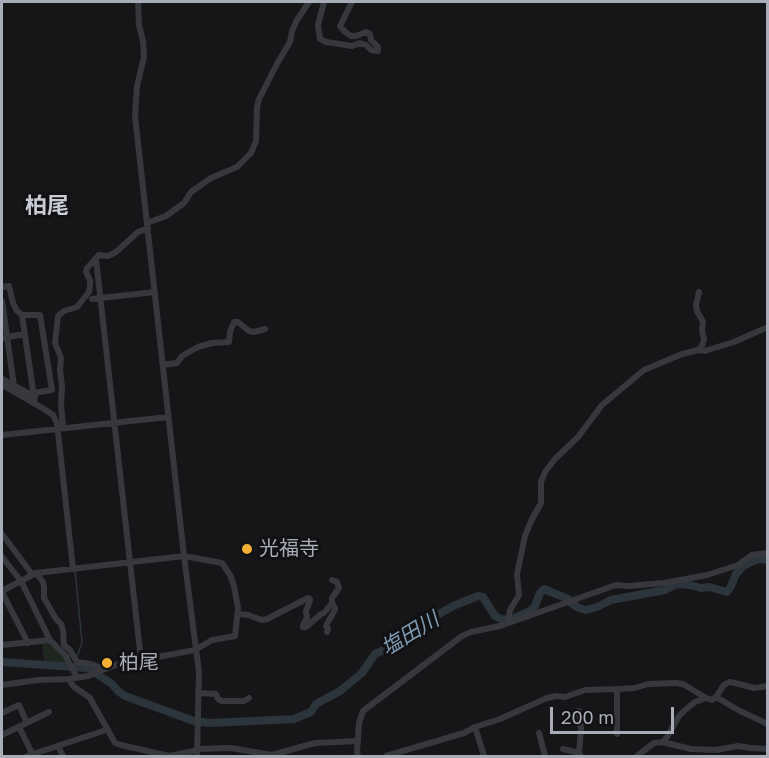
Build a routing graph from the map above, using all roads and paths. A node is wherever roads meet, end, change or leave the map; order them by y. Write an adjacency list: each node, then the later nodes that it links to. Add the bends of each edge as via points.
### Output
1 (138, 2): 5 (street, via 144,57 135,116)
2 (309, 2): 5 (street, via 259,99 256,141 251,153 237,167 211,178 191,192 184,203)
3 (324, 2): 4 (street, via 318,25 320,39 352,46 360,43 378,51 370,34 351,36 340,26)
4 (352, 2)
5 (148, 225): 6 (street, via 116,252); 8 (street)
6 (96, 259): 10 (street); 26 (street, via 86,272 89,292 77,307 64,311 57,319 55,343 61,358 62,386)
7 (2, 287): 13 (street, via 9,286)
8 (155, 292): 10 (street); 19 (street)
9 (699, 292): 18 (street, via 696,305 704,339)
10 (100, 298): 11 (street); 25 (street)
11 (92, 299)
12 (2, 301): 17 (street)
13 (21, 315): 16 (street); 23 (street, via 40,315 52,390)
14 (768, 327): 18 (street, via 734,342)
15 (265, 329): 19 (street, via 249,331 234,322 230,342 198,347 177,363)
16 (25, 334): 17 (street); 23 (street)
17 (4, 337): 22 (street)
18 (698, 350): 40 (street, via 644,370 602,405 545,472 541,503 525,536 517,574 519,594)
19 (163, 365): 24 (street)
20 (2, 380): 22 (street)
21 (2, 385): 23 (street)
22 (14, 386): 23 (street)
23 (35, 398): 26 (street)
24 (168, 417): 25 (street); 30 (street)
25 (115, 422): 26 (street); 32 (street)
26 (60, 429): 27 (street); 33 (street)
27 (2, 435)
28 (2, 534): 34 (street)
29 (768, 553): 40 (street, via 752,555 738,565 707,575 664,583 615,585)
30 (184, 556): 32 (street); 39 (street, via 222,563 234,586); 45 (street)
31 (2, 557): 36 (street)
32 (130, 562): 33 (street); 46 (street)
33 (73, 569): 34 (street)
34 (34, 574): 36 (street); 47 (street, via 43,582 44,598 61,624 63,645 75,659)
35 (332, 580): 38 (street, via 339,588)
36 (21, 581): 37 (street); 42 (street)
37 (2, 591): 44 (street)
38 (332, 603): 39 (street, via 306,627 303,625 308,598 267,619); 41 (street, via 335,610)
39 (238, 614): 45 (street, via 235,636 212,640)
40 (508, 622): 68 (street, via 462,636 363,711)
41 (327, 632)
42 (50, 640): 44 (street); 48 (street, via 66,656)
43 (2, 643): 44 (street)
44 (28, 643)
45 (195, 650): 46 (street); 53 (street)
46 (141, 660): 47 (street)
47 (103, 669): 48 (street)
48 (77, 677): 49 (street)
49 (69, 679): 50 (street); 64 (street, via 90,698)
50 (2, 685)
51 (768, 686): 54 (street, via 754,688 729,682)
52 (617, 689): 56 (street, via 676,683); 63 (street, via 585,690 547,698); 66 (street)
53 (198, 693): 55 (street, via 216,694 222,701); 73 (street)
54 (716, 697): 56 (street); 61 (street)
55 (249, 698)
56 (706, 698): 69 (street, via 684,711)
57 (579, 711): 76 (street)
58 (4, 712): 60 (street, via 19,705)
59 (49, 712): 60 (street)
60 (27, 723): 62 (street)
61 (768, 724)
62 (19, 727): 67 (street); 75 (street)
63 (475, 727): 79 (street); 80 (street)
64 (106, 730): 70 (street); 73 (street, via 121,746 170,756)
65 (539, 733): 81 (street)
66 (616, 734)
67 (2, 735)
68 (358, 741): 74 (street, via 315,743); 78 (street)
69 (662, 742): 71 (street, via 691,749); 82 (street, via 654,743)
70 (58, 746): 75 (street); 77 (street)
71 (768, 748)
72 (563, 749): 76 (street)
73 (198, 753): 74 (street, via 231,748 272,755)
74 (294, 753)
75 (30, 755)
76 (580, 755)
77 (63, 756)
78 (358, 756)
79 (386, 756)
80 (484, 756)
81 (545, 756)
82 (637, 756)

